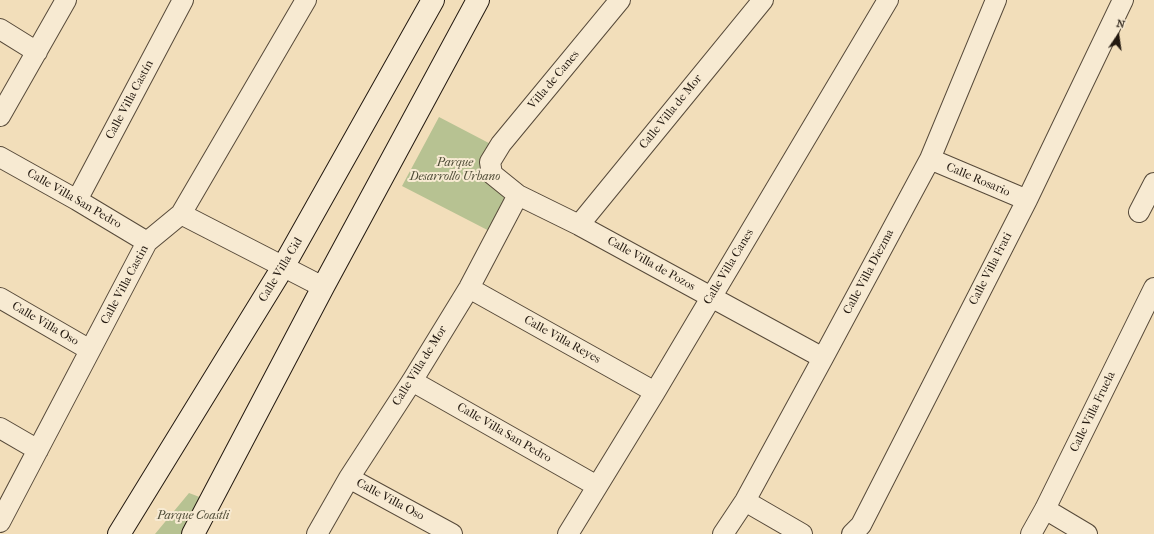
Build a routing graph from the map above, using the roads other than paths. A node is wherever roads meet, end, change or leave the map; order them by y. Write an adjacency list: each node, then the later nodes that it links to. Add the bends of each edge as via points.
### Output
1 (66, 0): 12 (street)
2 (183, 0): 19 (street, Calle Villa Castín)
3 (306, 0): 22 (street, Calle Villa Castin)
4 (433, 0): 25 (street, Calle Villa Cid)
5 (478, 0): 26 (street)
6 (620, 0): 16 (street, Villa de Canes, via 501,144)
7 (763, 0): 23 (street, Calle Villa de Mor)
8 (888, 0): 29 (street, Calle Villa Canes)
9 (996, 0): 15 (street, Calle Villa Diezma)
10 (1123, 0): 20 (street, Calle Villa Frati)
11 (0, 29): 12 (street)
12 (38, 52): 13 (street)
13 (0, 116)
14 (0, 157): 19 (street, Calle Villa San Pedro)
15 (930, 159): 20 (street, Calle Rosario); 32 (street, Calle Villa Diezma)
16 (490, 162): 18 (street, Calle Villa de Pozos, via 492,174)
17 (1154, 183): 21 (street)
18 (518, 195): 23 (street, Calle Villa de Pozos); 27 (street, Calle Villa de Mor)
19 (77, 200): 24 (street, Calle Villa San Pedro)
20 (1027, 200): 49 (street, Calle Villa Frati, via 860,525)
21 (1139, 212)
22 (181, 214): 24 (street, Calle Villa Castin); 25 (street)
23 (580, 225): 29 (street, Calle Villa de Pozos)
24 (147, 242): 31 (street, Calle Villa Castin)
25 (283, 267): 26 (street); 42 (street, Calle Villa Cid)
26 (323, 287): 43 (street)
27 (469, 288): 33 (street, Calle Villa de Mor); 34 (street, Calle Villa Reyes)
28 (1154, 288): 40 (street, Calle Villa Fruela)
29 (711, 297): 32 (street, Calle Villa de Pozos); 34 (street, Calle Villa Canes)
30 (0, 298): 31 (street, Calle Villa Oso)
31 (90, 350): 36 (street, Calle Villa Castin)
32 (823, 358): 39 (street, Calle Villa Diezma)
33 (412, 381): 37 (street, Calle Villa de Mor); 38 (street, Calle Villa San Pedro)
34 (655, 392): 38 (street, Calle Villa Canes)
35 (0, 428): 36 (street)
36 (38, 450): 41 (street, Calle Villa Castin)
37 (350, 478): 44 (street, Calle Villa de Mor); 45 (street, Calle Villa Oso)
38 (597, 486): 46 (street, Calle Villa Canes)
39 (744, 501): 47 (street, Calle Villa Diezma); 48 (street)
40 (1045, 509): 50 (street, Calle Villa Fruela); 51 (street)
41 (0, 522)
42 (119, 534)
43 (193, 534)
44 (317, 534)
45 (452, 534)
46 (568, 534)
47 (722, 534)
48 (802, 534)
49 (852, 534)
50 (1031, 534)
51 (1087, 534)

